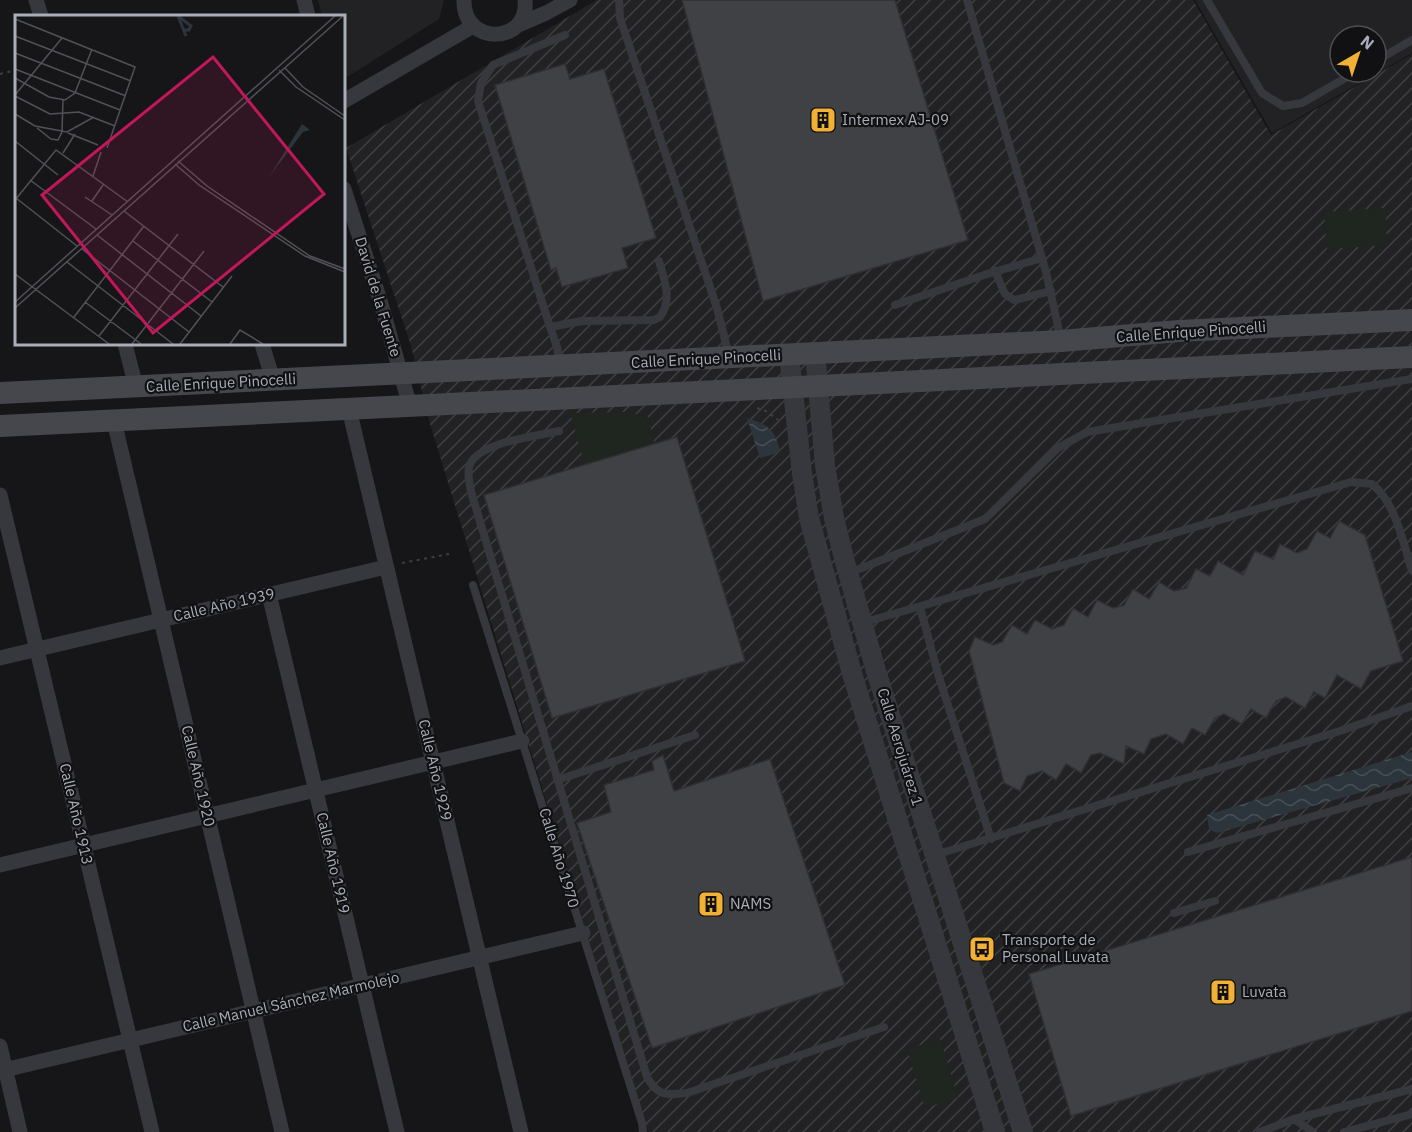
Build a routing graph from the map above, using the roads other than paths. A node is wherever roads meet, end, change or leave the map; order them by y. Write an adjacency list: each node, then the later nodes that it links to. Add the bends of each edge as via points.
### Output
1 (36, 0): 9 (street)
2 (304, 0): 10 (street)
3 (464, 0): 12 (street, via 467,18)
4 (525, 0): 11 (street)
5 (570, 0): 11 (street)
6 (619, 0): 31 (lane, via 620,18)
7 (967, 0): 19 (lane)
8 (1207, 0): 16 (lane, via 1262,93 1283,106 1302,103)
9 (40, 15)
10 (308, 15)
11 (518, 25): 12 (street, via 500,34 481,32)
12 (473, 26): 17 (street)
13 (565, 35): 25 (lane, via 493,65 482,83 478,101)
14 (1412, 40): 15 (lane)
15 (1388, 53)
16 (1335, 84)
17 (345, 100)
18 (345, 196): 34 (street, David de la Fuente)
19 (1042, 258): 21 (lane); 22 (lane)
20 (659, 261): 25 (lane, via 666,295 660,317 582,321)
21 (995, 272): 22 (lane, via 1005,294 1014,300); 23 (lane)
22 (1051, 291): 26 (lane)
23 (895, 305)
24 (1412, 320): 26 (main road, Calle Enrique Pinocelli)
25 (550, 327): 33 (lane)
26 (1061, 341): 29 (main road, Calle Enrique Pinocelli)
27 (124, 345): 38 (street)
28 (262, 345): 36 (street)
29 (814, 353): 30 (main road, Calle Enrique Pinocelli); 37 (street, Calle Aerojuárez 1)
30 (789, 355): 31 (main road, Calle Enrique Pinocelli); 39 (street, Calle Aerojuárez 1)
31 (729, 357): 33 (main road, Calle Enrique Pinocelli)
32 (1412, 357): 37 (main road)
33 (560, 366): 34 (main road, Calle Enrique Pinocelli)
34 (402, 374): 36 (main road, Calle Enrique Pinocelli); 41 (street, David de la Fuente)
35 (1412, 379): 49 (lane, via 1087,432 1058,448 985,519)
36 (273, 380): 38 (main road, Calle Enrique Pinocelli)
37 (818, 386): 39 (main road); 49 (street, Calle Aerojuárez 1, via 828,487)
38 (136, 387): 40 (main road, Calle Enrique Pinocelli)
39 (792, 387): 41 (main road); 89 (street, Calle Aerojuárez 1, via 809,518 826,582)
40 (0, 393)
41 (410, 406): 42 (main road)
42 (349, 409): 43 (main road); 47 (street, Calle Año 1929)
43 (114, 421): 44 (main road); 53 (street, Calle Año 1920)
44 (0, 426)
45 (559, 431): 61 (lane, via 482,451 469,466 472,495)
46 (0, 495): 55 (street, Calle Año 1913)
47 (386, 567): 51 (street, Calle Año 1939); 60 (street, Calle Año 1929)
48 (1412, 571): 52 (lane, via 1383,495 1372,483 1351,482)
49 (848, 574): 54 (street, Calle Aerojuárez 1)
50 (473, 585): 59 (lane, Calle Año 1970)
51 (269, 594): 53 (street, Calle Año 1939); 63 (street, Calle Año 1919)
52 (920, 607): 54 (lane); 65 (lane)
53 (161, 620): 55 (street, Calle Año 1939); 64 (street, Calle Año 1920)
54 (861, 623): 68 (street, Calle Aerojuárez 1)
55 (37, 649): 56 (street, Calle Año 1939); 66 (street, Calle Año 1913)
56 (0, 658)
57 (1412, 706): 65 (lane)
58 (695, 735): 61 (lane)
59 (522, 741): 60 (street); 72 (lane, Calle Año 1970)
60 (433, 762): 63 (street); 73 (street, Calle Año 1929)
61 (557, 780): 76 (lane, via 647,1077 660,1093 687,1093)
62 (1412, 788): 67 (lane)
63 (316, 790): 64 (street); 74 (street, Calle Año 1919)
64 (207, 816): 66 (street); 75 (street, Calle Año 1920)
65 (991, 839): 68 (lane)
66 (84, 845): 69 (street); 77 (street, Calle Año 1913)
67 (1188, 852)
68 (934, 855): 90 (street, Calle Aerojuárez 1)
69 (0, 865)
70 (1215, 901): 71 (lane)
71 (1174, 913)
72 (583, 933): 73 (street, Calle Manuel Sánchez Marmolejo); 88 (lane, Calle Año 1970)
73 (480, 958): 74 (street, Calle Manuel Sánchez Marmolejo); 87 (street, Calle Año 1929)
74 (362, 986): 75 (street, Calle Manuel Sánchez Marmolejo); 86 (street, Calle Año 1919)
75 (253, 1011): 77 (street, Calle Manuel Sánchez Marmolejo); 85 (street, Calle Año 1920)
76 (884, 1027)
77 (130, 1040): 79 (street, Calle Manuel Sánchez Marmolejo); 84 (street, Calle Año 1913)
78 (0, 1046): 79 (street)
79 (3, 1070): 83 (street)
80 (1412, 1089): 82 (lane)
81 (1412, 1114): 93 (lane)
82 (1294, 1119): 91 (lane); 92 (lane)
83 (20, 1132)
84 (152, 1132)
85 (282, 1132)
86 (397, 1132)
87 (521, 1132)
88 (643, 1132)
89 (995, 1132)
90 (1023, 1132)
91 (1260, 1132)
92 (1313, 1132)
93 (1344, 1132)

